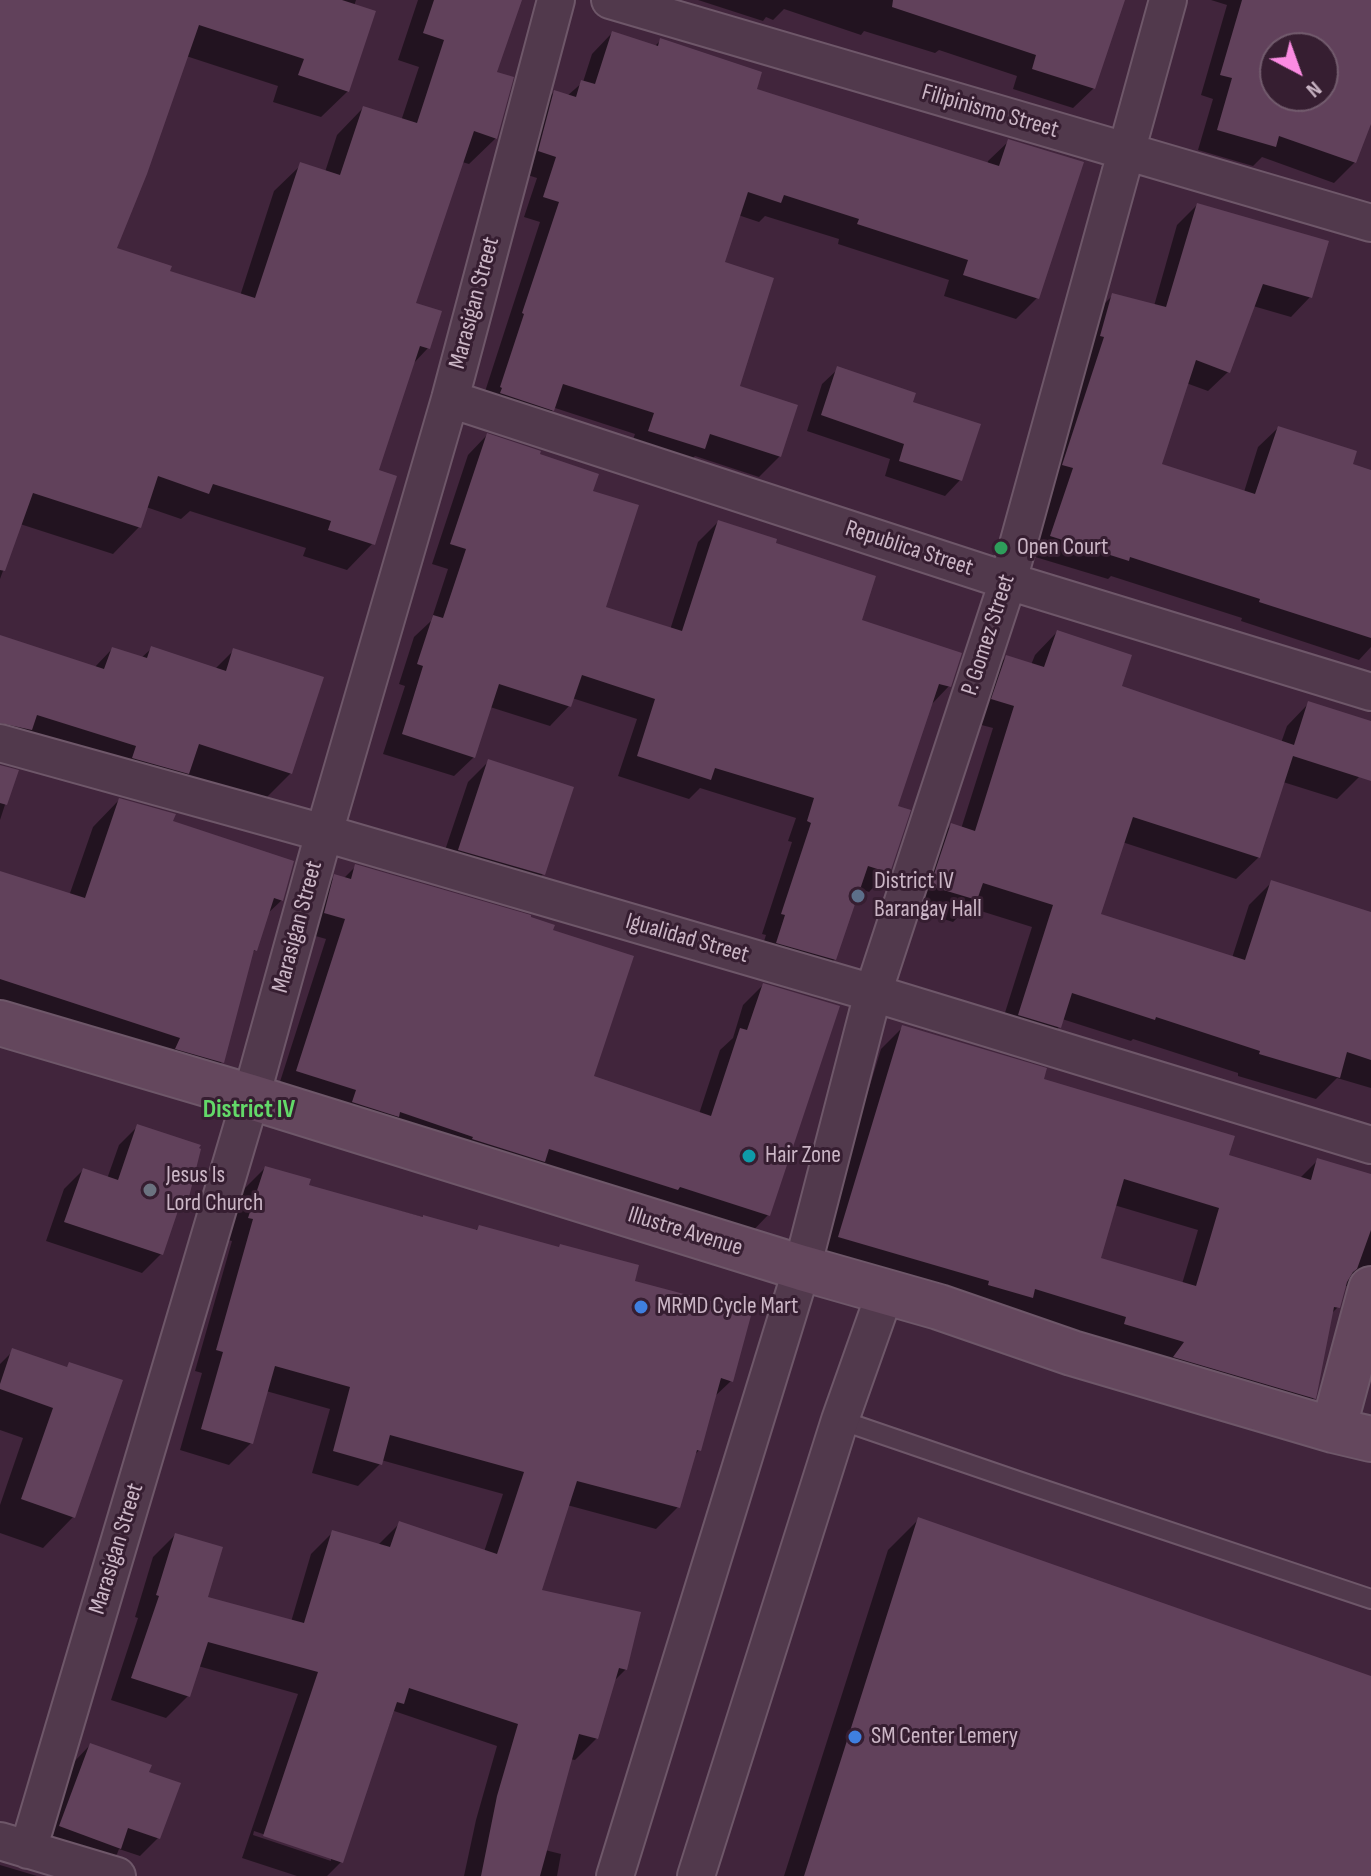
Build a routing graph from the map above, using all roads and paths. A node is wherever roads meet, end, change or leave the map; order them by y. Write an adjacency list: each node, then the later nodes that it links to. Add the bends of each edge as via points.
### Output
1 (556, 0): 6 (street, Marasigan Street)
2 (610, 0): 4 (street, Filipinismo Street)
3 (1168, 0): 4 (street, P. Gomez Street)
4 (1125, 151): 5 (street, Filipinismo Street); 7 (street, P. Gomez Street)
5 (1371, 223)
6 (450, 399): 7 (street, Republica Street); 10 (street, Marasigan Street)
7 (1008, 581): 8 (street, Republica Street); 11 (street, P. Gomez Street)
8 (1371, 692)
9 (0, 743): 10 (street, Igualidad Street)
10 (324, 833): 11 (street, Igualidad Street); 13 (street, Marasigan Street)
11 (873, 993): 14 (street, Igualidad Street); 15 (street, P. Gomez Street)
12 (0, 1023): 13 (main road, Illustre Avenue)
13 (251, 1097): 15 (main road, Illustre Avenue); 21 (street, Marasigan Street)
14 (1371, 1145)
15 (802, 1268): 17 (main road, Illustre Avenue); 24 (street, P. Gomez Street)
16 (1371, 1289): 19 (main road)
17 (885, 1293): 18 (street); 19 (main road, Illustre Avenue)
18 (840, 1420): 20 (lane); 25 (street)
19 (1352, 1435)
20 (1371, 1599)
21 (14, 1845): 22 (street)
22 (72, 1870): 23 (street)
23 (117, 1876)
24 (615, 1876)
25 (696, 1876)

